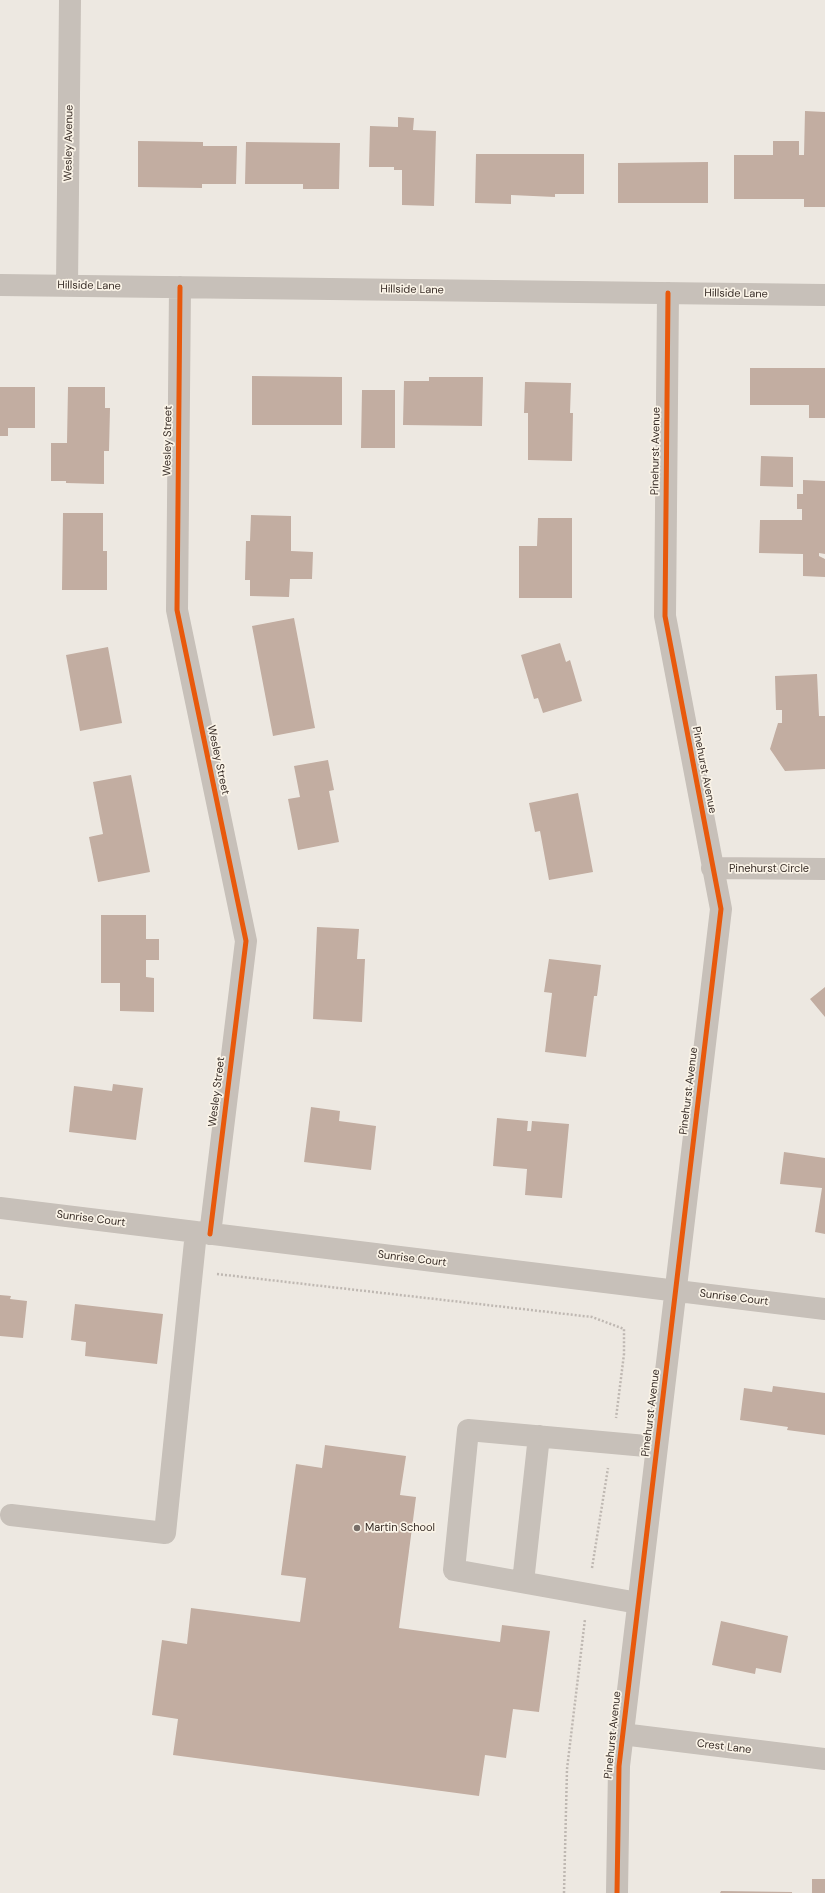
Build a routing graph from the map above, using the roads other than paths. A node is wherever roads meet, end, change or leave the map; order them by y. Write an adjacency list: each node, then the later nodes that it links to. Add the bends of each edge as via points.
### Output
1 (70, 0): 3 (street, Wesley Avenue)
2 (0, 285): 3 (street, Hillside Lane)
3 (67, 286): 4 (street, Hillside Lane)
4 (180, 288): 5 (street, Hillside Lane); 10 (street, Wesley Street, via 177,610 246,941)
5 (668, 293): 6 (street, Hillside Lane); 7 (street, Pinehurst Avenue, via 665,616)
6 (825, 295)
7 (712, 868): 8 (street, Pinehurst Circle); 11 (street, Pinehurst Avenue, via 720,909)
8 (825, 869)
9 (0, 1208): 10 (street, Sunrise Court)
10 (203, 1233): 11 (street, Sunrise Court); 15 (street, Wesley Street, via 165,1533)
11 (676, 1291): 12 (street, Sunrise Court); 14 (street, Pinehurst Avenue)
12 (825, 1309)
13 (539, 1436): 14 (street); 16 (street); 16 (street, via 468,1430 454,1570)
14 (657, 1447): 17 (street, Pinehurst Avenue)
15 (11, 1515)
16 (523, 1582): 17 (street)
17 (638, 1603): 18 (street, Pinehurst Avenue)
18 (622, 1734): 19 (street, Crest Lane); 20 (street, Pinehurst Avenue)
19 (825, 1759)
20 (617, 1893)

